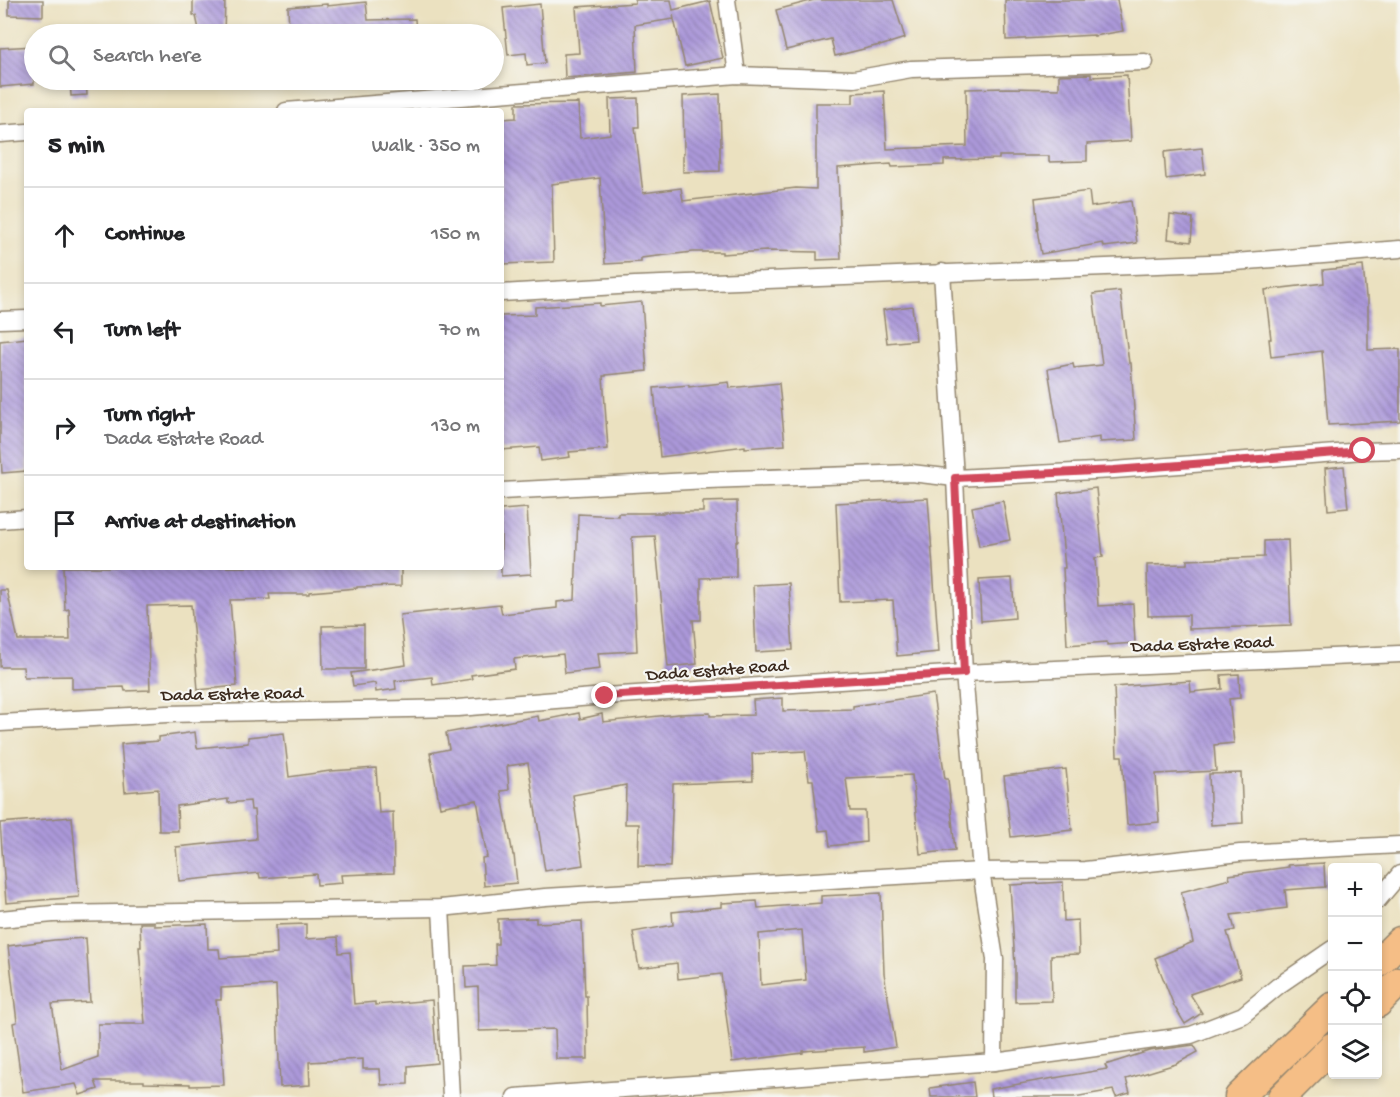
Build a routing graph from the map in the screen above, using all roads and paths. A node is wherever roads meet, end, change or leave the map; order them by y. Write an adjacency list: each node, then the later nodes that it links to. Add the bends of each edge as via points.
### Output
1 (727, 0): 3 (street)
2 (1145, 62): 3 (street, via 911,69 854,79)
3 (737, 75): 4 (street)
4 (323, 108)
5 (24, 132): 6 (street)
6 (0, 134)
7 (1400, 249): 8 (street, via 1234,262)
8 (942, 272): 9 (street); 13 (street)
9 (504, 293)
10 (24, 319): 11 (street)
11 (0, 320)
12 (1400, 450): 13 (street)
13 (955, 478): 14 (street, via 911,473); 18 (street)
14 (504, 491)
15 (24, 518): 16 (street)
16 (0, 520)
17 (1400, 654): 18 (street, Dada Estate Road)
18 (964, 673): 19 (street, Dada Estate Road, via 458,708 167,714); 21 (street)
19 (0, 723)
20 (1400, 845): 21 (street, via 1240,853 1085,870)
21 (981, 871): 24 (street, via 545,897); 33 (street, via 995,958)
22 (1400, 874): 23 (street)
23 (1382, 894)
24 (441, 908): 25 (street, via 54,914); 34 (street)
25 (0, 920)
26 (1400, 941): 28 (highway)
27 (1328, 952): 33 (street, via 1243,1015 1191,1035)
28 (1382, 958)
29 (1400, 981): 30 (highway)
30 (1382, 998)
31 (1328, 1010): 36 (highway)
32 (1328, 1051): 37 (highway)
33 (994, 1062): 35 (street)
34 (451, 1097)
35 (515, 1097)
36 (1239, 1097)
37 (1282, 1097)

